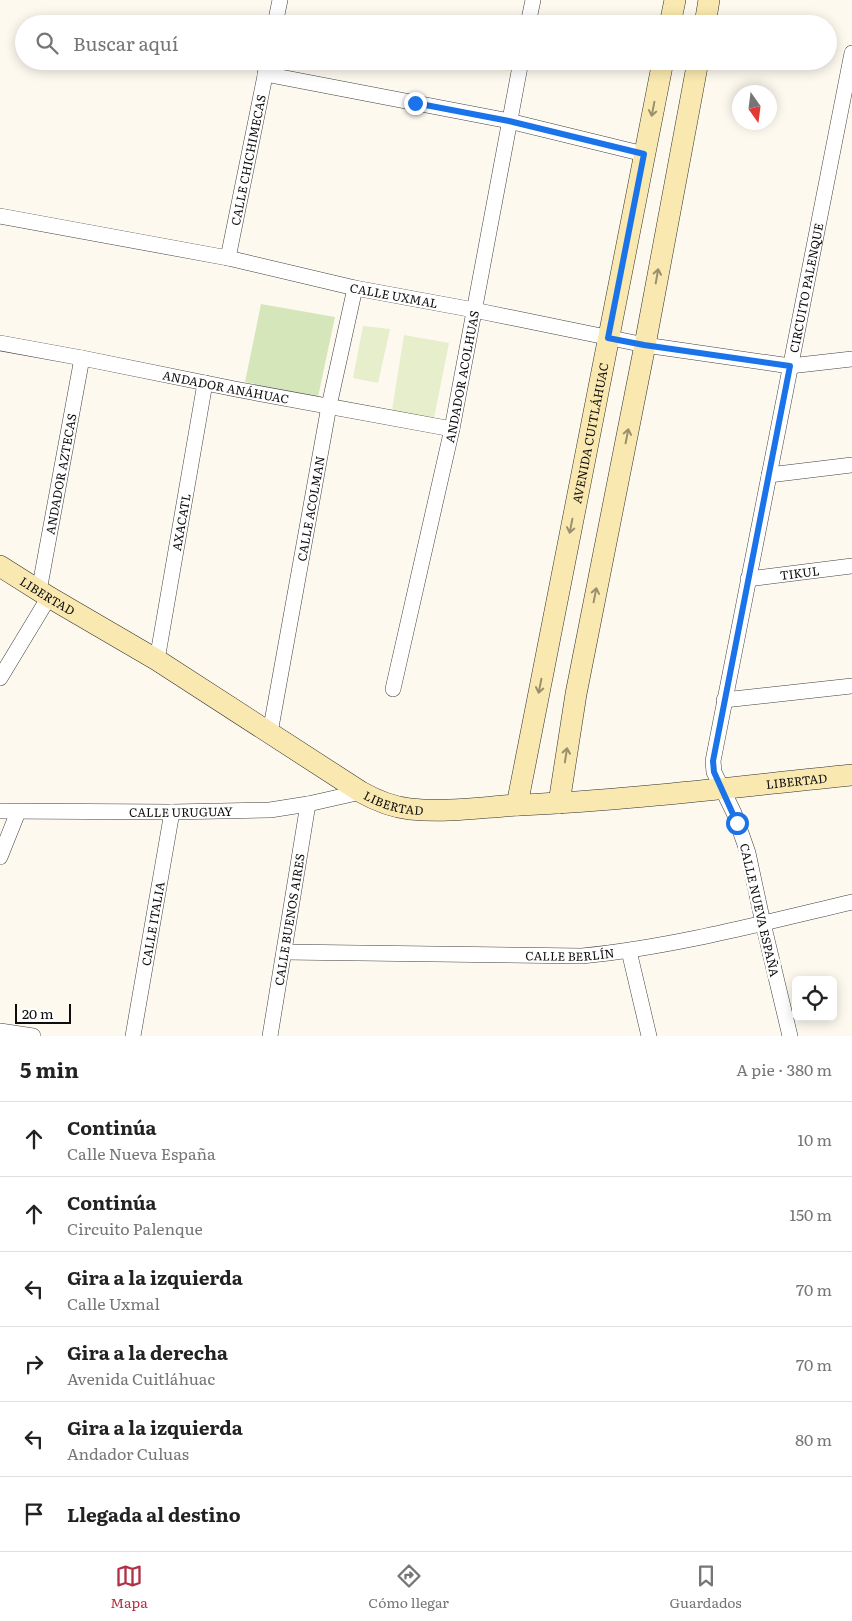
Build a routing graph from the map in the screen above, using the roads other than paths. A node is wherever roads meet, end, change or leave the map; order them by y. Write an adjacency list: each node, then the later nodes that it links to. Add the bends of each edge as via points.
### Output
1 (280, 0): 5 (street)
2 (533, 0): 6 (street)
3 (675, 0): 7 (main road)
4 (710, 0): 8 (main road)
5 (277, 15)
6 (530, 15)
7 (672, 15)
8 (707, 15)
9 (852, 53): 26 (street, CIRCUITO PALENQUE)
10 (267, 70): 18 (street, CALLE CHICHIMECAS)
11 (276, 70): 15 (street)
12 (519, 70): 15 (street, ANDADOR ACOLHUAS)
13 (661, 70): 16 (main road, AVENIDA CUITLÁHUAC, one-way to 16)
14 (696, 70): 23 (main road, one-way to 14)
15 (509, 121): 16 (street); 20 (street, ANDADOR ACOLHUAS)
16 (644, 154): 21 (main road, AVENIDA CUITLÁHUAC)
17 (0, 216): 18 (street, CALLE UXMAL)
18 (228, 258): 19 (street, CALLE UXMAL)
19 (355, 288): 20 (street, CALLE UXMAL); 28 (street, CALLE ACOLMAN)
20 (474, 310): 21 (street, CALLE UXMAL); 29 (street, ANDADOR ACOLHUAS)
21 (608, 338): 23 (street, CALLE UXMAL); 47 (main road, AVENIDA CUITLÁHUAC, one-way to 47)
22 (0, 343): 24 (street, ANDADOR ANÁHUAC)
23 (644, 345): 26 (street, CALLE UXMAL); 45 (main road, one-way to 23, via 576,694)
24 (82, 358): 27 (street, ANDADOR ANÁHUAC); 35 (street, ANDADOR AZTECAS)
25 (852, 359): 26 (street, CALLE UXMAL)
26 (790, 366): 31 (street, CIRCUITO PALENQUE)
27 (205, 383): 28 (street, ANDADOR ANÁHUAC); 36 (street, AXACATL)
28 (329, 406): 29 (street, ANDADOR ANÁHUAC); 41 (street, CALLE ACOLMAN)
29 (452, 429): 39 (street, ANDADOR ACOLHUAS)
30 (852, 465): 31 (street)
31 (769, 475): 34 (street, CIRCUITO PALENQUE)
32 (0, 566): 35 (main road, LIBERTAD)
33 (852, 566): 34 (street, TIKUL)
34 (748, 578): 40 (street, CIRCUITO PALENQUE)
35 (44, 594): 36 (main road, LIBERTAD); 37 (street)
36 (157, 660): 41 (main road, LIBERTAD)
37 (0, 678)
38 (852, 686): 40 (street)
39 (393, 690)
40 (724, 700): 43 (street, CIRCUITO PALENQUE, via 713,761)
41 (270, 733): 44 (main road, LIBERTAD)
42 (852, 775): 43 (main road, LIBERTAD)
43 (721, 788): 45 (main road, LIBERTAD); 53 (street, CALLE NUEVA ESPAÑA, via 748,853)
44 (361, 792): 46 (street, CALLE URUGUAY); 47 (main road, LIBERTAD, via 393,806 411,809)
45 (559, 803): 47 (main road, LIBERTAD)
46 (308, 804): 50 (street, CALLE URUGUAY, via 270,810); 55 (street, CALLE BUENOS AIRES)
47 (516, 805)
48 (0, 811): 49 (street, CALLE URUGUAY)
49 (18, 812): 50 (street, CALLE URUGUAY); 51 (street)
50 (172, 812): 58 (street, CALLE ITALIA)
51 (0, 857)
52 (852, 902): 53 (street, CALLE BERLÍN)
53 (763, 923): 54 (street, CALLE BERLÍN); 61 (street, CALLE NUEVA ESPAÑA)
54 (629, 951): 55 (street, CALLE BERLÍN, via 582,956); 60 (street)
55 (284, 952): 59 (street, CALLE BUENOS AIRES)
56 (0, 1031): 57 (street)
57 (33, 1036)
58 (133, 1036)
59 (270, 1036)
60 (649, 1036)
61 (790, 1036)

